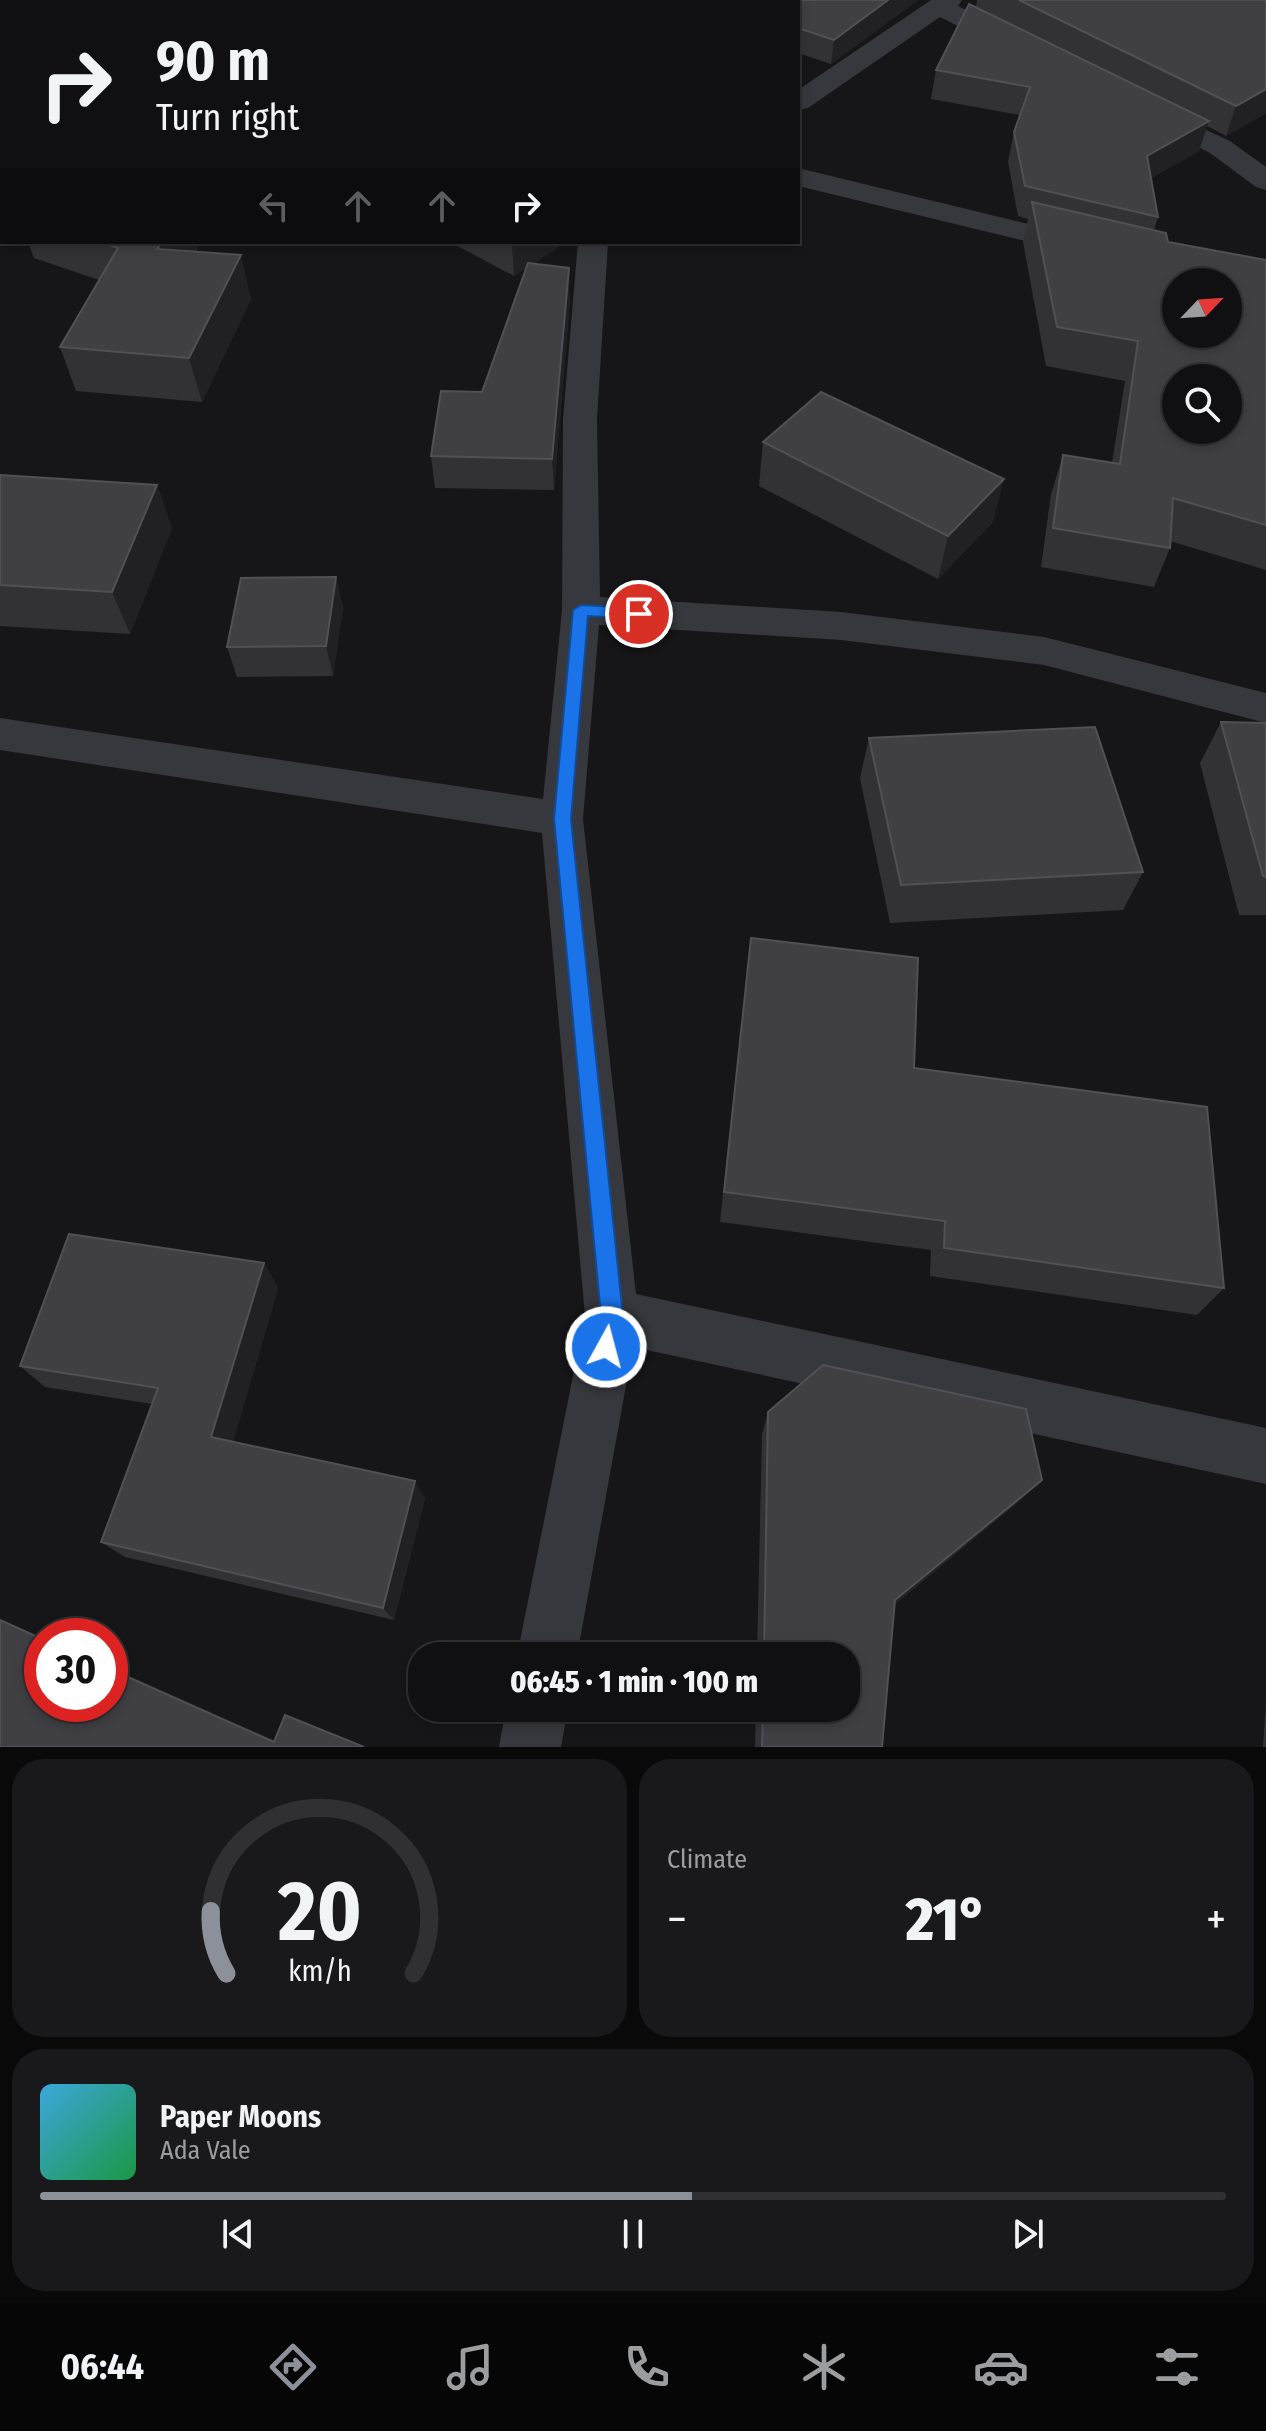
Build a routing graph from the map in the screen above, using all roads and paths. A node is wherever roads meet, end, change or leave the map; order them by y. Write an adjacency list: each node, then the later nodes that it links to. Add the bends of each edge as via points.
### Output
1 (944, 3): 2 (street); 4 (street)
2 (1037, 55)
3 (1121, 97): 6 (street, via 1220,147)
4 (800, 101)
5 (800, 177): 8 (street)
6 (1266, 181)
7 (593, 244): 9 (street, via 580,419)
8 (1105, 251)
9 (581, 610): 10 (street, via 841,626 1044,651); 12 (street)
10 (1266, 708)
11 (0, 734): 12 (street)
12 (562, 819): 13 (street)
13 (612, 1316): 14 (street); 15 (street)
14 (1266, 1456)
15 (550, 1642)
16 (534, 1722): 17 (street)
17 (530, 1747)

